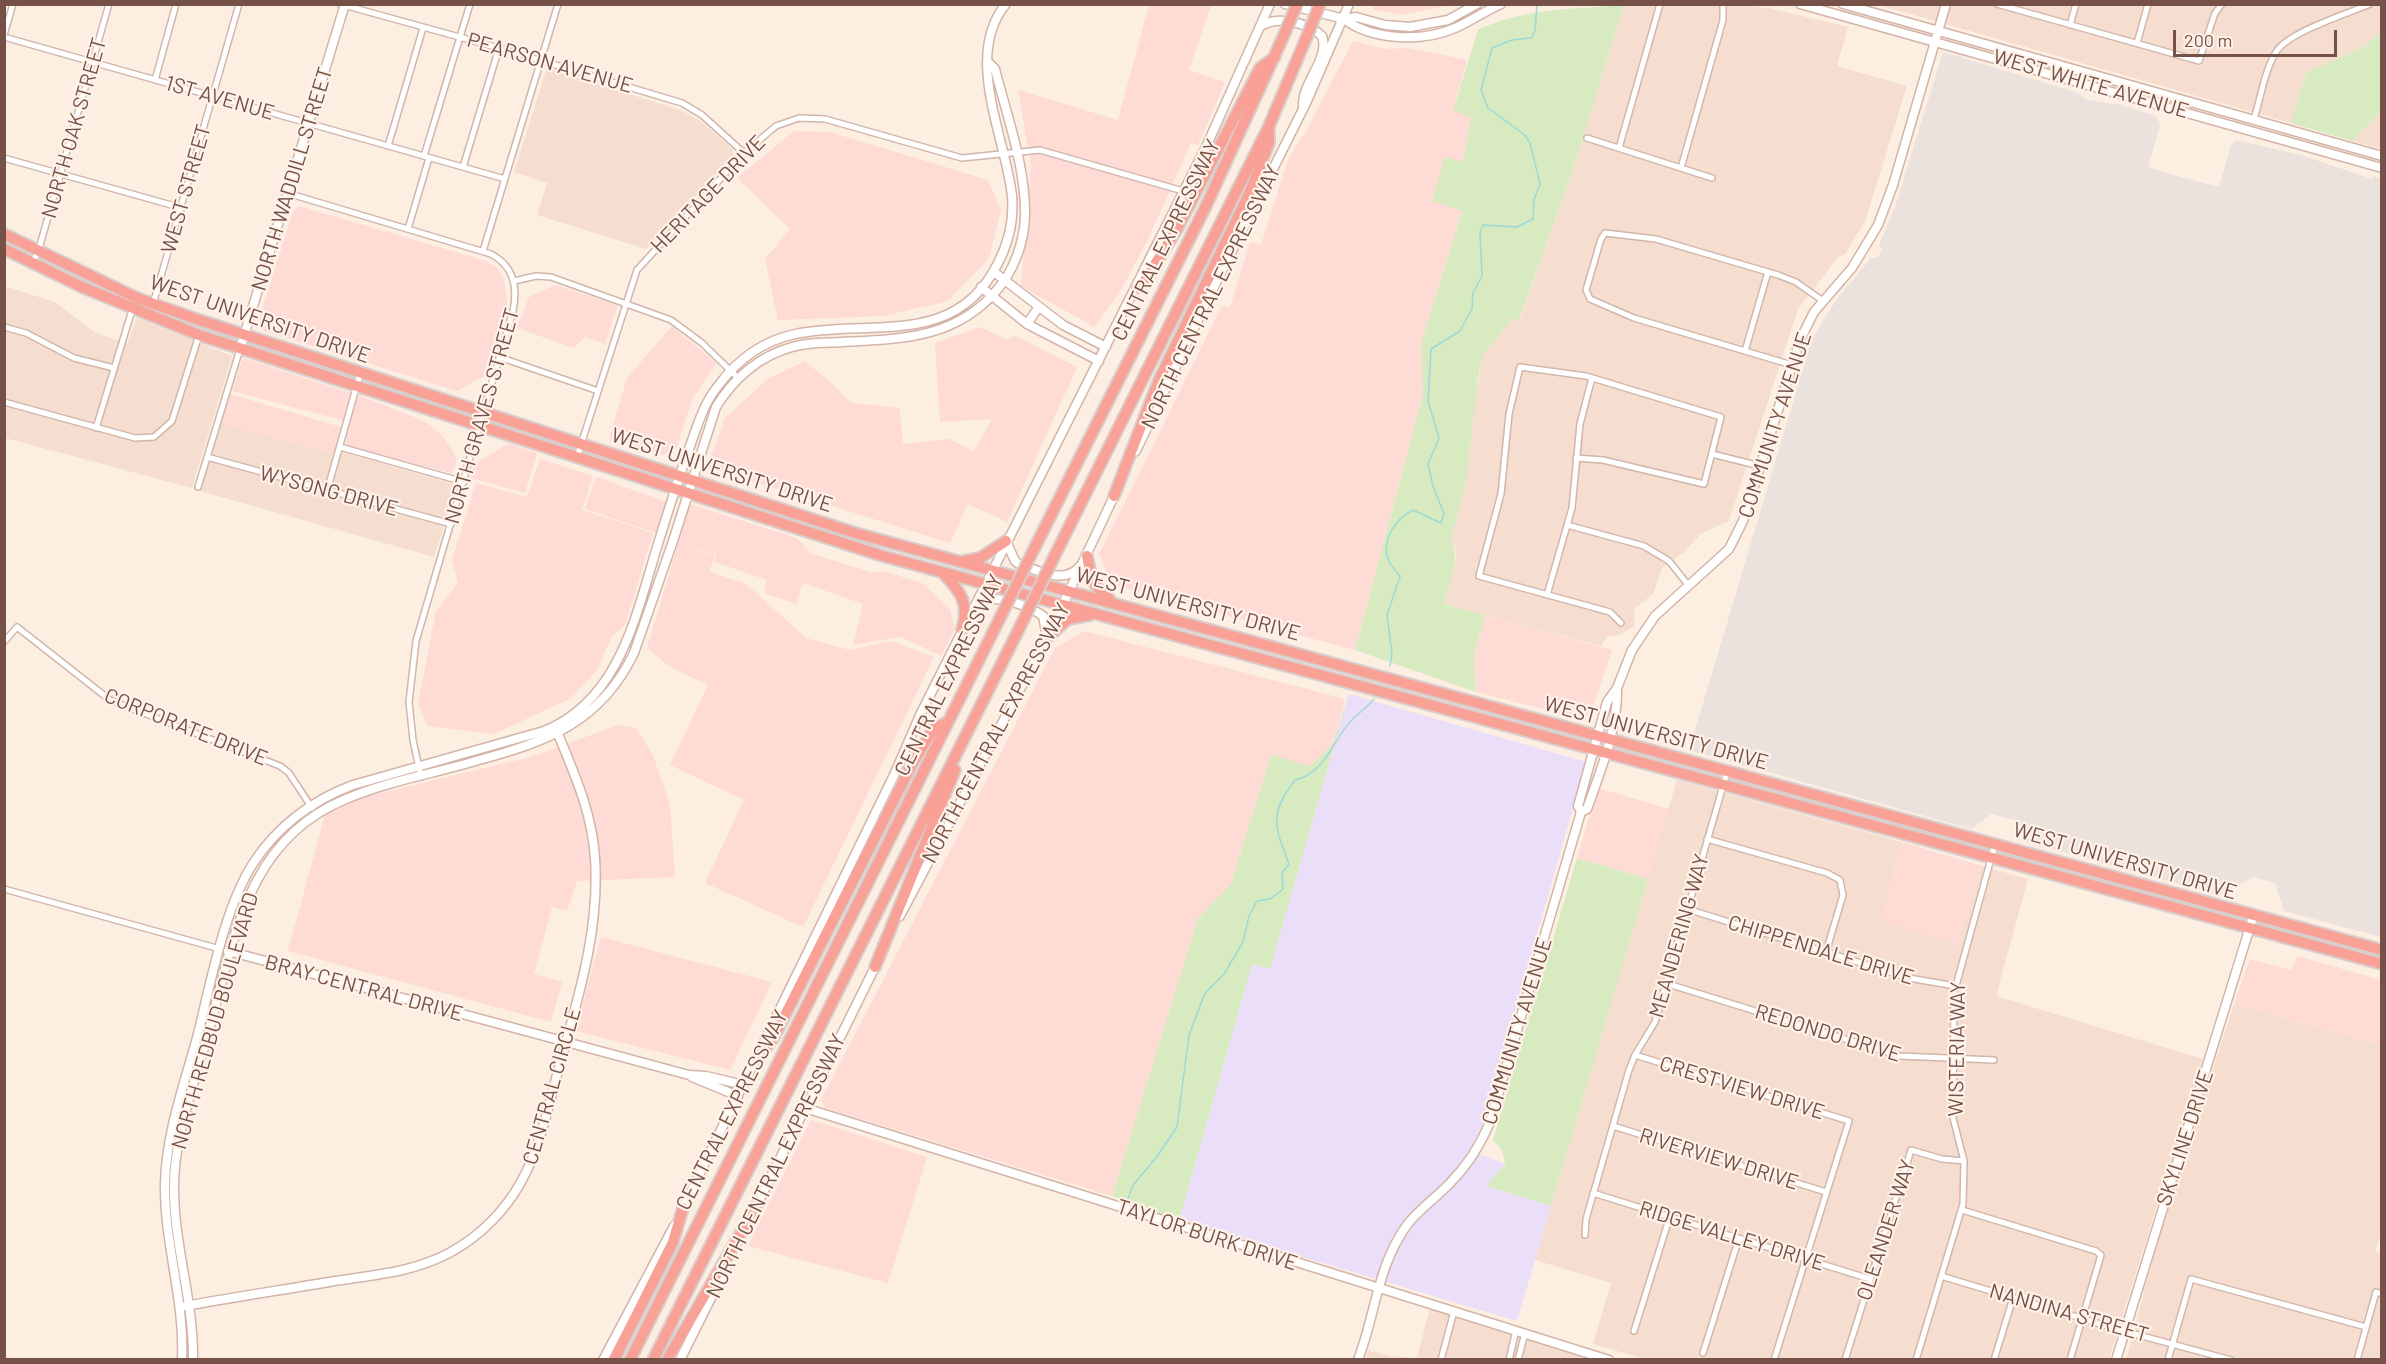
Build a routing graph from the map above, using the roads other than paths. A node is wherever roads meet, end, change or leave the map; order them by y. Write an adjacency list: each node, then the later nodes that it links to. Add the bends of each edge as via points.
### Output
1 (13, 4): 34 (street)
2 (110, 4): 41 (street, NORTH OAK STREET)
3 (176, 4): 43 (street)
4 (239, 4): 44 (street, WEST STREET)
5 (470, 4): 35 (street)
6 (558, 4): 40 (street)
7 (1006, 4): 42 (street, NORTH REDBUD BOULEVARD, via 992,29)
8 (1270, 4): 30 (street)
9 (1285, 4): 27 (street)
10 (1297, 4): 39 (highway, CENTRAL EXPRESSWAY, bridge)
11 (1320, 4): 48 (highway, CENTRAL EXPRESSWAY, bridge)
12 (1349, 4): 27 (street, NORTH CENTRAL EXPRESSWAY)
13 (1477, 4): 28 (street, via 1453,18)
14 (1501, 4): 33 (street, via 1457,27)
15 (1660, 4): 52 (street)
16 (1723, 4): 60 (street, via 1723,20)
17 (1800, 4): 36 (street, WEST WHITE AVENUE)
18 (1843, 4): 32 (street, WEST WHITE AVENUE)
19 (1946, 4): 32 (street, COMMUNITY AVENUE)
20 (1997, 4): 26 (street)
21 (2076, 4): 29 (street)
22 (2148, 4): 37 (street)
23 (2222, 4): 37 (street, via 2199,61)
24 (2370, 4): 46 (street, via 2287,40 2276,51)
25 (343, 5): 31 (street, PEARSON AVENUE); 47 (street, NORTH WADDILL STREET)
26 (2005, 6): 29 (street)
27 (1344, 19): 28 (street, via 1356,17 1394,26); 33 (street, via 1353,26 1390,35); 45 (street, NORTH CENTRAL EXPRESSWAY)
28 (1429, 25): 33 (street)
29 (2070, 25): 37 (street)
30 (1261, 26): 45 (street, via 1281,20 1315,30 1322,36 1323,50 1302,96); 65 (street)
31 (423, 28): 35 (street, PEARSON AVENUE); 51 (street)
32 (1940, 31): 36 (street, COMMUNITY AVENUE); 46 (street, WEST WHITE AVENUE)
33 (1434, 34)
34 (4, 36): 41 (street, 1ST AVENUE)
35 (460, 37): 38 (street, PEARSON AVENUE); 57 (street)
36 (1936, 41): 49 (street, WEST WHITE AVENUE); 83 (street, COMMUNITY AVENUE, via 1878,225 1852,268)
37 (2137, 43)
38 (499, 48): 40 (street, PEARSON AVENUE); 59 (street)
39 (1275, 57): 79 (highway, via 1260,68 1170,241 1142,285); 149 (highway, CENTRAL EXPRESSWAY, bridge, via 1206,206)
40 (541, 60): 54 (street, PEARSON AVENUE, via 690,106); 64 (street)
41 (94, 62): 43 (street, 1ST AVENUE); 62 (street, NORTH OAK STREET)
42 (988, 62): 53 (street, NORTH REDBUD BOULEVARD, via 995,69); 55 (street, NORTH REDBUD BOULEVARD, via 986,72)
43 (155, 80): 44 (street, 1ST AVENUE)
44 (212, 96): 47 (street, 1ST AVENUE); 67 (street, WEST STREET)
45 (1303, 109): 122 (street, NORTH CENTRAL EXPRESSWAY)
46 (2254, 119): 49 (street); 56 (street, WEST WHITE AVENUE)
47 (309, 124): 51 (street, 1ST AVENUE); 66 (street, NORTH WADDILL STREET)
48 (1269, 126): 122 (highway, via 1269,143 1249,194 1159,380); 148 (highway, CENTRAL EXPRESSWAY, bridge)
49 (2251, 129): 61 (street, WEST WHITE AVENUE)
50 (1587, 138): 52 (street)
51 (388, 146): 57 (street, 1ST AVENUE)
52 (1619, 148): 60 (street)
53 (1016, 152): 55 (street, HERITAGE DRIVE); 65 (street, HERITAGE DRIVE, via 1040,150); 76 (street, NORTH REDBUD BOULEVARD, via 1024,228)
54 (744, 153): 55 (street, HERITAGE DRIVE, via 776,126 795,118 813,118 955,157); 82 (street, HERITAGE DRIVE, via 646,258)
55 (1004, 154): 74 (street, NORTH REDBUD BOULEVARD, via 1012,220 1008,241)
56 (2382, 156)
57 (427, 157): 59 (street, 1ST AVENUE); 68 (street)
58 (4, 158): 62 (street)
59 (463, 167): 64 (street, 1ST AVENUE)
60 (1681, 168): 63 (street)
61 (2382, 168)
62 (61, 174): 67 (street); 72 (street, NORTH OAK STREET)
63 (1712, 178)
64 (505, 179): 71 (street)
65 (1183, 191): 79 (street)
66 (287, 193): 68 (street, NORTH GRAVES STREET); 90 (street, NORTH WADDILL STREET)
67 (182, 208): 84 (street, WEST STREET)
68 (408, 229): 71 (street, NORTH GRAVES STREET)
69 (4, 234): 72 (highway, WEST UNIVERSITY DRIVE)
70 (4, 249): 73 (highway, WEST UNIVERSITY DRIVE)
71 (483, 251): 77 (street, NORTH GRAVES STREET, via 505,264)
72 (38, 252): 73 (street, NORTH OAK STREET); 81 (highway, WEST UNIVERSITY DRIVE)
73 (32, 263): 86 (highway, WEST UNIVERSITY DRIVE)
74 (994, 272): 76 (street); 78 (street, NORTH REDBUD BOULEVARD)
75 (1768, 272): 83 (street, via 1796,282); 93 (street); 93 (street, via 1656,239 1605,233 1587,295 1634,318)
76 (1005, 280): 80 (street, NORTH REDBUD BOULEVARD); 85 (street)
77 (514, 281): 82 (street, via 543,276); 94 (street, NORTH GRAVES STREET, via 514,305)
78 (981, 288): 80 (street); 98 (street, NORTH REDBUD BOULEVARD, via 960,307 929,322 797,334 762,347)
79 (1136, 288): 91 (street)
80 (991, 297): 87 (street); 100 (street, NORTH REDBUD BOULEVARD, via 959,322 930,334 792,347 762,360)
81 (137, 298): 84 (highway, WEST UNIVERSITY DRIVE); 86 (street)
82 (625, 301): 98 (street, via 671,320); 103 (street, HERITAGE DRIVE)
83 (1824, 301): 96 (street, COMMUNITY AVENUE, via 1814,312)
84 (153, 304): 90 (highway, WEST UNIVERSITY DRIVE)
85 (1038, 308): 87 (street); 91 (street)
86 (132, 309): 89 (highway, WEST UNIVERSITY DRIVE); 97 (street)
87 (1027, 324): 95 (street)
88 (4, 327): 97 (street, via 26,333 74,358)
89 (199, 335): 92 (highway, WEST UNIVERSITY DRIVE); 107 (street, via 172,421 165,430 142,439)
90 (245, 336): 92 (street, NORTH WADDILL STREET); 99 (highway, WEST UNIVERSITY DRIVE)
91 (1106, 347): 95 (street)
92 (240, 349): 102 (highway, WEST UNIVERSITY DRIVE); 111 (street, NORTH WADDILL STREET)
93 (1745, 351): 96 (street)
94 (499, 357): 103 (street); 105 (street, NORTH GRAVES STREET)
95 (1099, 361): 126 (street)
96 (1792, 365): 114 (street, COMMUNITY AVENUE)
97 (114, 368): 107 (street)
98 (730, 370): 100 (street); 115 (street, NORTH REDBUD BOULEVARD, via 704,408)
99 (360, 374): 102 (street); 105 (highway, WEST UNIVERSITY DRIVE)
100 (738, 378): 116 (street, NORTH REDBUD BOULEVARD, via 716,408)
101 (1592, 378): 110 (street, via 1721,417); 113 (street); 135 (street, via 1520,368 1509,414 1501,494 1479,576)
102 (357, 387): 106 (highway, WEST UNIVERSITY DRIVE); 109 (street)
103 (598, 390): 108 (street, HERITAGE DRIVE)
104 (4, 402): 107 (street)
105 (483, 413): 106 (street, NORTH GRAVES STREET); 108 (highway, WEST UNIVERSITY DRIVE)
106 (480, 426): 112 (highway, WEST UNIVERSITY DRIVE); 117 (street, NORTH GRAVES STREET)
107 (96, 428)
108 (581, 445): 112 (street, HERITAGE DRIVE); 115 (highway, WEST UNIVERSITY DRIVE)
109 (340, 447): 117 (street); 120 (street)
110 (1712, 454): 113 (street, via 1704,484 1603,460); 114 (street)
111 (207, 457): 118 (street, NORTH WADDILL STREET); 120 (street, WYSONG DRIVE)
112 (577, 457): 119 (highway, WEST UNIVERSITY DRIVE)
113 (1576, 458): 125 (street)
114 (1760, 466): 133 (street, COMMUNITY AVENUE, via 1743,521 1729,549)
115 (679, 476): 116 (highway, WEST UNIVERSITY DRIVE); 119 (street, NORTH REDBUD BOULEVARD)
116 (692, 481): 121 (street, NORTH REDBUD BOULEVARD); 128 (highway, WEST UNIVERSITY DRIVE)
117 (464, 482): 124 (street, NORTH GRAVES STREET)
118 (198, 487)
119 (675, 489): 121 (highway, WEST UNIVERSITY DRIVE); 123 (street, NORTH REDBUD BOULEVARD)
120 (327, 491): 124 (street, WYSONG DRIVE)
121 (688, 493): 129 (street, NORTH REDBUD BOULEVARD); 131 (highway, WEST UNIVERSITY DRIVE)
122 (1114, 496): 127 (street, NORTH CENTRAL EXPRESSWAY)
123 (664, 522): 129 (street, via 658,557); 143 (street, NORTH REDBUD BOULEVARD)
124 (451, 524): 153 (street, NORTH GRAVES STREET, via 416,641 410,679 410,721)
125 (1567, 525): 133 (street, via 1644,546 1669,561); 135 (street)
126 (1006, 541): 127 (street, via 1017,563 1058,576 1071,574); 128 (highway, via 978,559); 130 (street)
127 (1087, 556): 134 (street, NORTH CENTRAL EXPRESSWAY); 136 (highway, via 1092,581)
128 (956, 561): 130 (highway, WEST UNIVERSITY DRIVE)
129 (666, 564): 144 (street, NORTH REDBUD BOULEVARD)
130 (992, 570): 132 (street); 134 (highway, WEST UNIVERSITY DRIVE)
131 (943, 573): 132 (highway, WEST UNIVERSITY DRIVE); 142 (highway, via 964,600)
132 (984, 584): 137 (highway, WEST UNIVERSITY DRIVE); 139 (street)
133 (1689, 586): 151 (street, COMMUNITY AVENUE, via 1655,616 1632,650 1607,702)
134 (1070, 592): 136 (highway, WEST UNIVERSITY DRIVE); 137 (street, NORTH CENTRAL EXPRESSWAY)
135 (1547, 595): 140 (street, via 1610,612)
136 (1113, 603): 141 (highway, WEST UNIVERSITY DRIVE)
137 (1063, 605): 138 (highway, WEST UNIVERSITY DRIVE); 145 (street, NORTH CENTRAL EXPRESSWAY)
138 (1096, 614): 145 (highway, via 1068,619); 146 (highway, WEST UNIVERSITY DRIVE)
139 (969, 616): 142 (street); 145 (street, via 987,600 1021,606 1043,616)
140 (1621, 623)
141 (1195, 627): 146 (highway); 151 (highway, WEST UNIVERSITY DRIVE)
142 (962, 630): 177 (street)
143 (631, 634): 144 (street); 150 (street, NORTH REDBUD BOULEVARD, via 603,685)
144 (640, 638): 150 (street, NORTH REDBUD BOULEVARD, via 628,664 604,697 584,716)
145 (1047, 638): 170 (street, NORTH CENTRAL EXPRESSWAY)
146 (1192, 641): 152 (highway, WEST UNIVERSITY DRIVE)
147 (4, 642): 157 (street, CORPORATE DRIVE, via 17,627 110,700 280,766)
148 (985, 696): 170 (highway); 217 (highway, CENTRAL EXPRESSWAY)
149 (948, 722): 177 (highway, via 934,729 911,765 774,1037); 216 (highway, CENTRAL EXPRESSWAY)
150 (557, 730): 153 (street, NORTH REDBUD BOULEVARD); 155 (street, NORTH REDBUD BOULEVARD, via 519,749); 173 (street, CENTRAL CIRCLE, via 587,810 596,874 590,950)
151 (1603, 739): 152 (street, COMMUNITY AVENUE); 154 (highway, WEST UNIVERSITY DRIVE)
152 (1600, 751): 156 (highway, WEST UNIVERSITY DRIVE); 198 (street, COMMUNITY AVENUE, via 1587,809 1581,813 1491,1122 1466,1167 1407,1226)
153 (418, 767): 155 (street, NORTH GRAVES STREET); 157 (street, NORTH REDBUD BOULEVARD, via 353,785)
154 (1727, 772): 156 (street, MEANDERING WAY); 160 (highway, WEST UNIVERSITY DRIVE)
155 (421, 777): 158 (street, NORTH REDBUD BOULEVARD, via 357,794)
156 (1723, 785): 159 (street, MEANDERING WAY); 161 (highway, WEST UNIVERSITY DRIVE)
157 (310, 806): 158 (street, CORPORATE DRIVE); 165 (street, NORTH REDBUD BOULEVARD, via 285,826 255,860 237,895)
158 (315, 815): 166 (street, NORTH REDBUD BOULEVARD, via 289,836 263,867 243,908)
159 (1707, 839): 163 (street, MEANDERING WAY); 168 (street, via 1840,880 1843,895)
160 (1995, 844): 161 (street, WISTERIA WAY); 164 (highway, WEST UNIVERSITY DRIVE)
161 (1991, 858): 164 (highway, WEST UNIVERSITY DRIVE); 172 (street, WISTERIA WAY)
162 (4, 889): 165 (street, BRAY CENTRAL DRIVE)
163 (1687, 909): 168 (street, CHIPPENDALE DRIVE); 171 (street, MEANDERING WAY)
164 (2252, 922): 167 (highway, WEST UNIVERSITY DRIVE); 169 (highway, WEST UNIVERSITY DRIVE); 207 (street, SKYLINE DRIVE)
165 (221, 949): 166 (street, BRAY CENTRAL DRIVE); 174 (street, NORTH REDBUD BOULEVARD)
166 (231, 951): 173 (street, BRAY CENTRAL DRIVE); 176 (street, NORTH REDBUD BOULEVARD)
167 (2382, 951)
168 (1826, 952): 172 (street, CHIPPENDALE DRIVE, via 1909,978)
169 (2382, 964)
170 (875, 968): 183 (street, NORTH CENTRAL EXPRESSWAY)
171 (1665, 983): 175 (street, MEANDERING WAY, via 1654,1025); 178 (street, REDONDO DRIVE, via 1894,1054)
172 (1955, 986): 178 (street, WISTERIA WAY)
173 (565, 1042): 180 (street, BRAY CENTRAL DRIVE); 201 (street, CENTRAL CIRCLE, via 525,1174 503,1209 475,1236 442,1257 393,1273)
174 (192, 1054): 176 (street); 186 (street, NORTH REDBUD BOULEVARD, via 172,1133)
175 (1635, 1055): 184 (street, MEANDERING WAY); 187 (street, CRESTVIEW DRIVE, via 1849,1121)
176 (202, 1056): 186 (street, NORTH REDBUD BOULEVARD)
177 (757, 1059): 181 (street)
178 (1954, 1059): 179 (street, REDONDO DRIVE); 185 (street, WISTERIA WAY, via 1953,1118)
179 (1994, 1060)
180 (689, 1075): 181 (street, BRAY CENTRAL DRIVE); 182 (street, BRAY CENTRAL DRIVE)
181 (744, 1085): 182 (street)
182 (738, 1096): 190 (street)
183 (805, 1108): 189 (street, NORTH CENTRAL EXPRESSWAY); 198 (street, TAYLOR BURK DRIVE)
184 (1613, 1125): 187 (street, RIVERVIEW DRIVE); 188 (street, MEANDERING WAY)
185 (1964, 1161): 191 (street, WISTERIA WAY); 197 (street, OLEANDER WAY, via 1911,1150)
186 (170, 1176): 201 (street, NORTH REDBUD BOULEVARD); 202 (street, NORTH REDBUD BOULEVARD, via 165,1207)
187 (1826, 1192): 195 (street)
188 (1593, 1193): 192 (street, RIDGE VALLEY DRIVE); 193 (street, MEANDERING WAY)
189 (757, 1205): 218 (highway); 219 (street, NORTH CENTRAL EXPRESSWAY)
190 (683, 1208): 214 (street); 215 (highway, via 673,1242)
191 (1962, 1210): 196 (street, WISTERIA WAY); 204 (street, via 2101,1255)
192 (1670, 1216): 194 (street, RIDGE VALLEY DRIVE); 206 (street)
193 (1585, 1235)
194 (1739, 1238): 195 (street, RIDGE VALLEY DRIVE); 210 (street)
195 (1806, 1259): 197 (street, RIDGE VALLEY DRIVE); 225 (street)
196 (1941, 1276): 200 (street, NANDINA STREET); 227 (street, WISTERIA WAY)
197 (1870, 1279): 226 (street, OLEANDER WAY)
198 (1379, 1289): 203 (street, TAYLOR BURK DRIVE); 220 (street, COMMUNITY AVENUE)
199 (2379, 1293): 205 (street)
200 (2013, 1298): 204 (street, NANDINA STREET); 228 (street)
201 (191, 1305): 202 (street, CENTRAL CIRCLE); 213 (street, NORTH REDBUD BOULEVARD)
202 (180, 1307): 212 (street, NORTH REDBUD BOULEVARD)
203 (1454, 1311): 208 (street, TAYLOR BURK DRIVE); 221 (street)
204 (2083, 1319): 207 (street, NANDINA STREET); 229 (street)
205 (2366, 1327): 209 (street, via 2191,1279); 233 (street)
206 (1634, 1331)
207 (2125, 1331): 209 (street, NANDINA STREET); 230 (street, SKYLINE DRIVE)
208 (1521, 1332): 211 (street, TAYLOR BURK DRIVE); 222 (street); 223 (street)
209 (2173, 1343): 231 (street); 232 (street, NANDINA STREET)
210 (1703, 1353)
211 (1596, 1357): 224 (street, TAYLOR BURK DRIVE)
212 (182, 1359)
213 (193, 1359)
214 (603, 1359)
215 (614, 1359)
216 (630, 1359)
217 (653, 1359)
218 (668, 1359)
219 (680, 1359)
220 (1358, 1359)
221 (1441, 1359)
222 (1509, 1359)
223 (1518, 1359)
224 (1609, 1359)
225 (1774, 1359)
226 (1845, 1359)
227 (1916, 1359)
228 (1994, 1359)
229 (2070, 1359)
230 (2116, 1359)
231 (2168, 1359)
232 (2231, 1359)
233 (2357, 1359)

